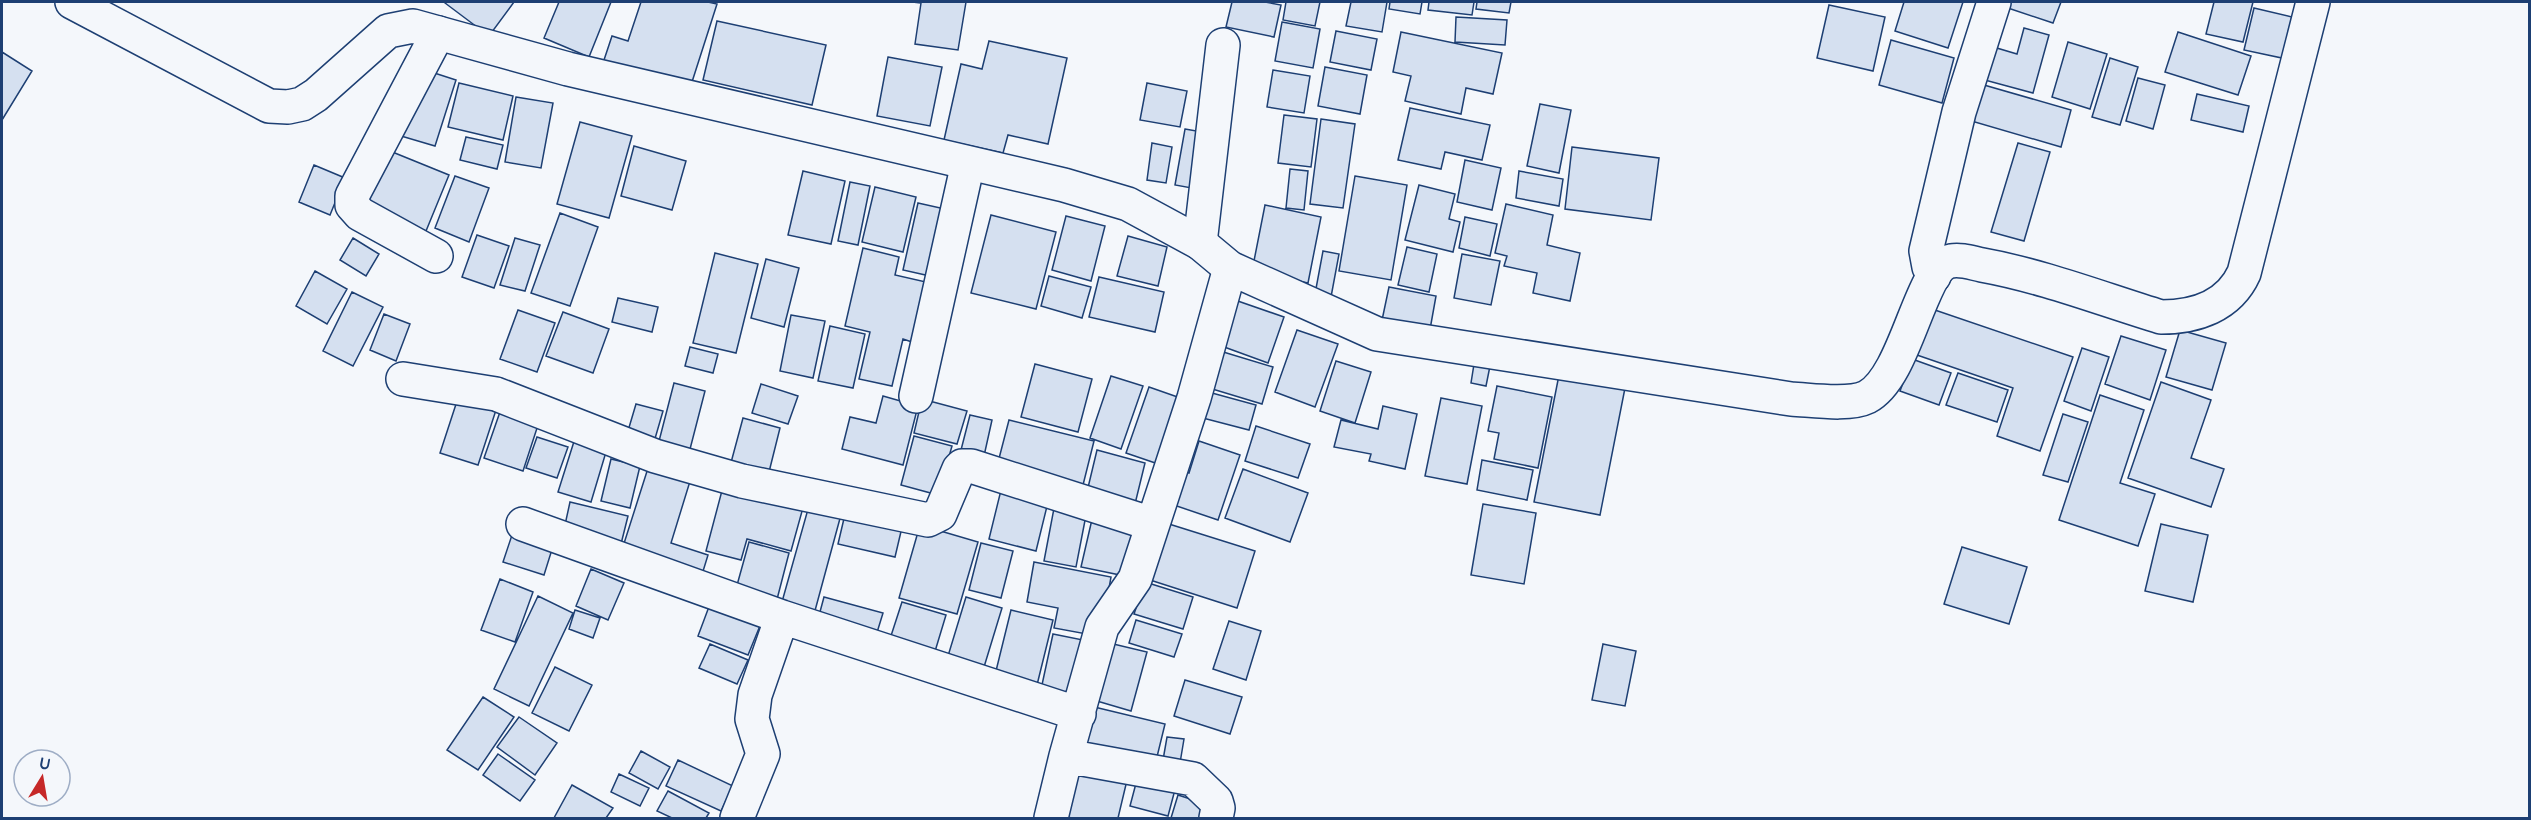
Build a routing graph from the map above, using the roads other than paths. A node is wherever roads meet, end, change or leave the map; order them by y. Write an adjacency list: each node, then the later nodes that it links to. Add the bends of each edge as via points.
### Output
1 (72, 2): 4 (street, via 269,106 302,104 388,31 413,26)
2 (1994, 2): 10 (street, via 1959,112 1930,231 1926,251)
3 (2313, 2): 10 (street, via 2244,273 2226,299 2197,314 2161,316 2006,269 1950,261 1941,265)
4 (438, 33): 6 (street, via 580,72); 8 (street, via 352,196 352,205 360,214)
5 (1223, 45): 7 (street)
6 (968, 164): 7 (street, via 1128,204); 12 (street)
7 (1200, 243): 9 (street)
8 (436, 256)
9 (1230, 268): 10 (street, via 1377,334 1791,399 1850,401 1867,397 1884,384); 14 (street, via 1194,398)
10 (1934, 276)
11 (403, 379): 14 (street, via 496,394 655,456 742,481 928,520 940,514 958,469 971,466)
12 (916, 396)
13 (523, 524): 15 (street)
14 (1152, 524): 16 (street, via 1135,579 1102,627)
15 (782, 617): 16 (street); 18 (street, via 754,695 752,719 763,754)
16 (1079, 714): 17 (street)
17 (1066, 756): 19 (street); 20 (street, via 1193,779 1216,801)
18 (737, 819)
19 (1052, 819)
20 (1216, 819)

